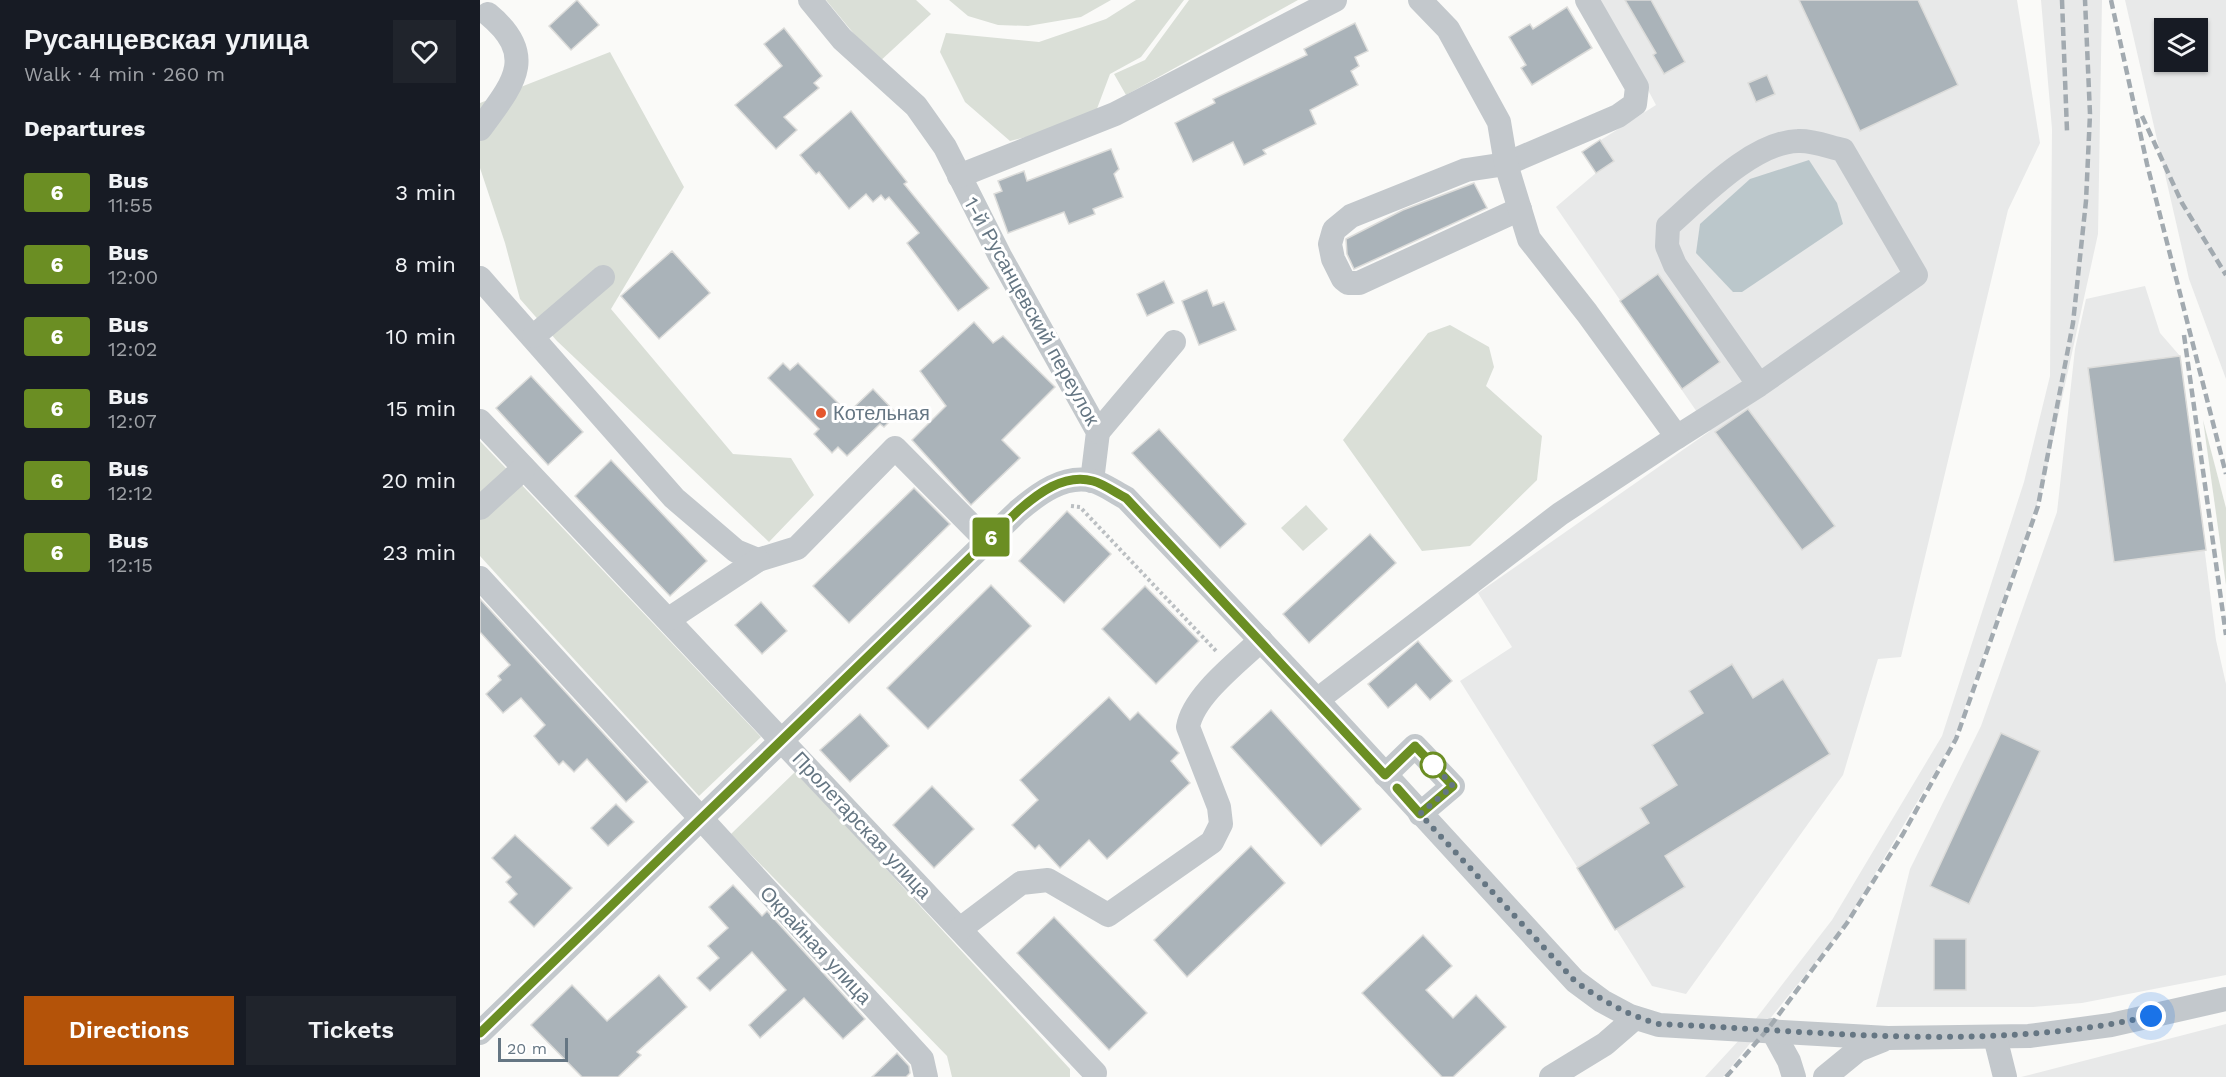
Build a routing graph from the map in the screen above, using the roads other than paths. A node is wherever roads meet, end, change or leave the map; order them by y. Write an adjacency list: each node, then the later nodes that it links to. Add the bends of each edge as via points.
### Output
1 (810, 0): 8 (street, 1-й Русанцевский переулок, via 842,39 916,106 945,147)
2 (1335, 0): 8 (street, via 1115,114)
3 (1420, 0): 7 (street, via 1448,29 1475,75 1499,122)
4 (1587, 0): 7 (street, via 1636,87 1635,104 1618,116)
5 (488, 14): 6 (street, via 510,36 517,65 514,82)
6 (480, 129)
7 (1506, 164): 9 (street); 9 (street, via 1466,170 1351,216 1334,230 1330,244 1333,258 1343,279 1359,283)
8 (959, 176): 16 (street, 1-й Русанцевский переулок)
9 (1520, 209): 17 (street, via 1529,240)
10 (603, 277): 12 (street)
11 (480, 278): 12 (street)
12 (534, 336): 22 (street, via 674,498 736,550)
13 (1174, 342): 16 (street)
14 (1759, 385): 14 (street, via 1916,275 1843,150 1798,141 1762,150 1668,225 1667,246 1675,265); 17 (street)
15 (480, 421): 18 (street, Пролетарская улица)
16 (1098, 432): 19 (street, 1-й Русанцевский переулок)
17 (1677, 437): 26 (street, via 1560,514)
18 (524, 468): 20 (street); 24 (street, Пролетарская улица)
19 (1092, 481): 21 (street, via 1068,481 1041,491); 25 (street, via 1126,498)
20 (480, 508)
21 (987, 541): 22 (street, via 895,448 797,548); 27 (street)
22 (758, 560): 24 (street)
23 (480, 578): 30 (street, Окрайная улица)
24 (669, 619): 27 (street, Пролетарская улица)
25 (1261, 640): 26 (street); 31 (street, via 1190,714 1188,727 1219,807 1221,824 1212,842 1108,915 1048,880 1021,883)
26 (1317, 700): 28 (street)
27 (781, 739): 30 (street); 31 (street, Пролетарская улица)
28 (1385, 775): 29 (street); 29 (street, via 1415,746 1453,786)
29 (1420, 814): 33 (street, via 1575,981)
30 (699, 818): 35 (street); 39 (street, Окрайная улица, via 922,1059)
31 (960, 929): 38 (street, Пролетарская улица)
32 (2226, 999): 36 (street, via 2111,1025)
33 (1635, 1018): 34 (street, via 1659,1024); 40 (street, via 1605,1044)
34 (1772, 1030): 37 (street); 41 (street)
35 (480, 1033)
36 (1995, 1037): 37 (street); 43 (street)
37 (1888, 1038): 42 (street, via 1858,1050)
38 (1095, 1073)
39 (926, 1077)
40 (1551, 1077)
41 (1794, 1077)
42 (1825, 1077)
43 (2005, 1077)

